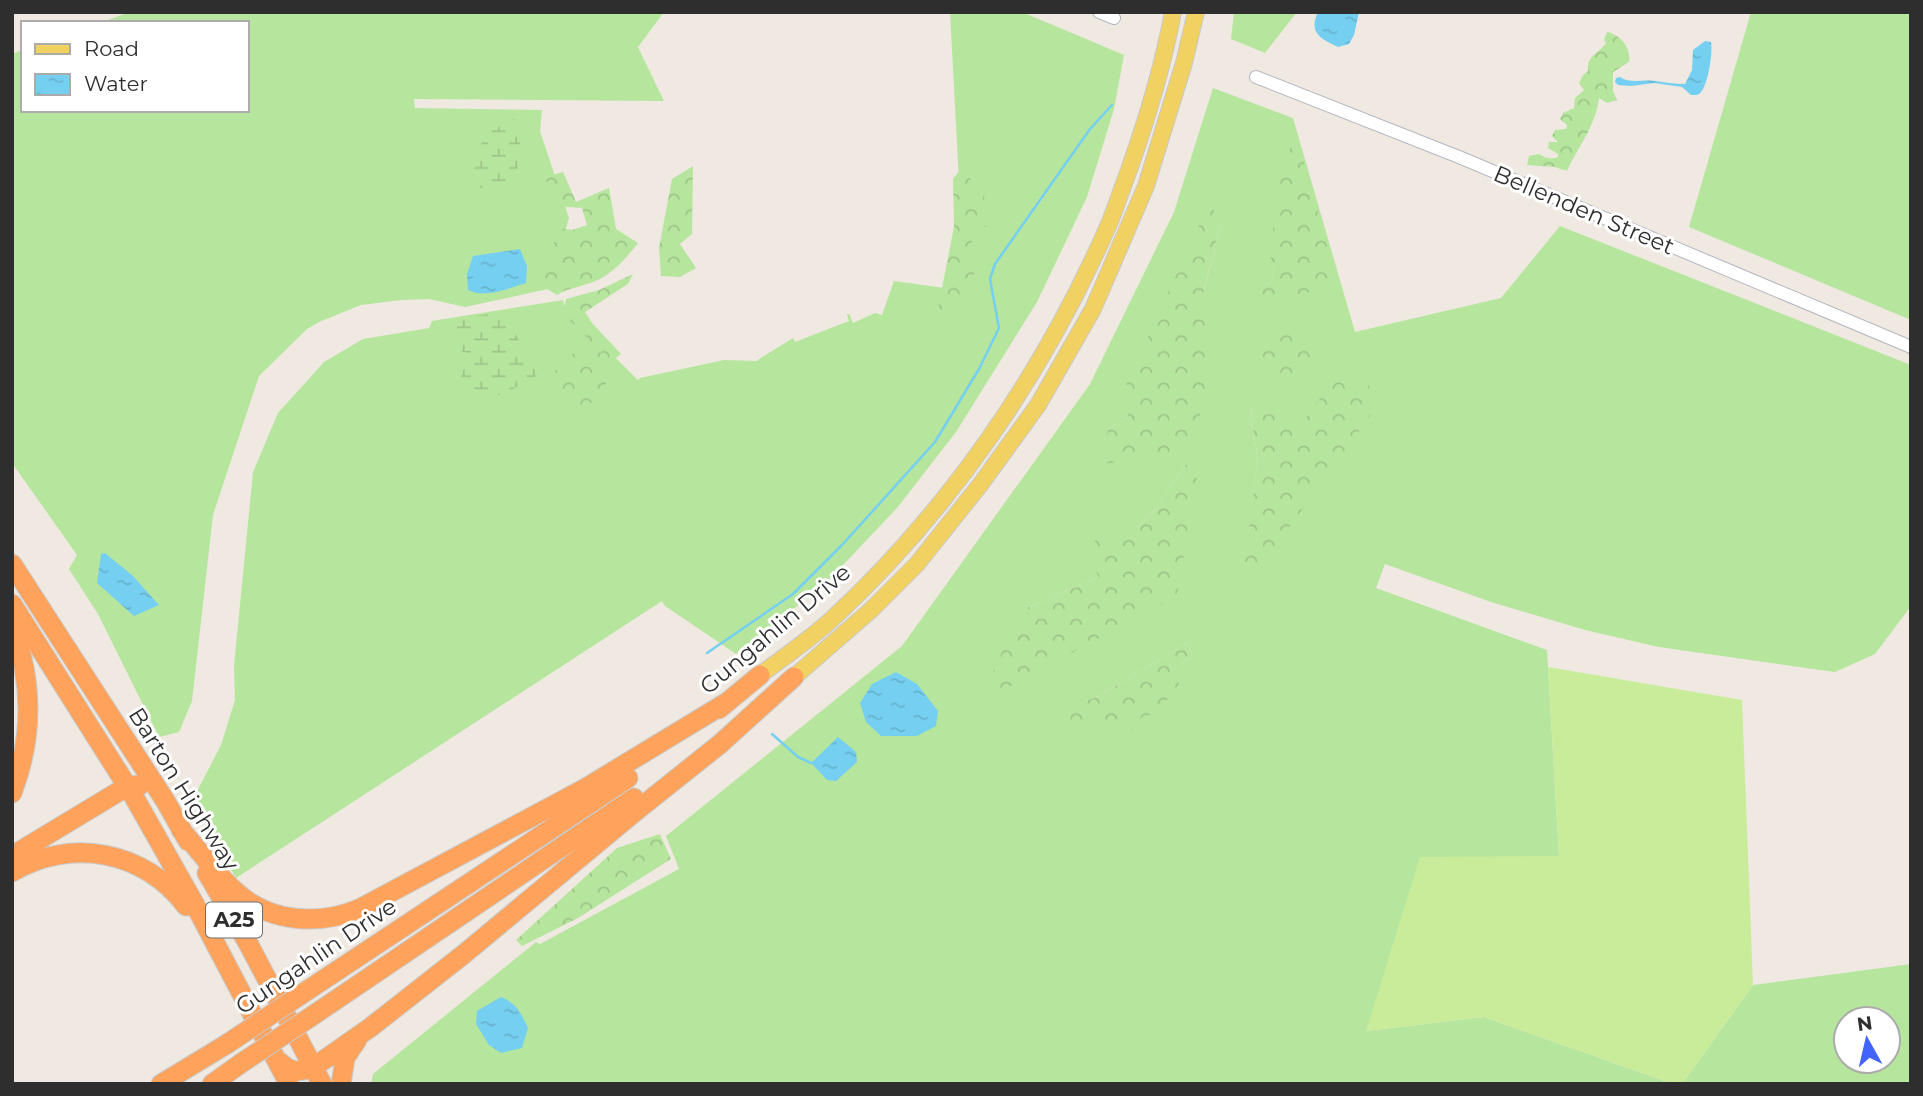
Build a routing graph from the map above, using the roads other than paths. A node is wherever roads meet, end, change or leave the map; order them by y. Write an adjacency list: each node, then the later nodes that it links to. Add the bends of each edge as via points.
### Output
1 (1099, 12): 4 (street)
2 (1173, 12): 10 (main road, Gungahlin Drive, via 1146,122 1109,223 1063,319 1014,403 922,525 878,573 829,621)
3 (1196, 12): 11 (main road, Gungahlin Drive, via 1185,63 1146,186 1093,309 1038,405 916,564)
4 (1114, 18)
5 (1256, 76): 6 (street, Bellenden Street)
6 (1911, 347)
7 (12, 564): 15 (highway, Barton Highway / A25)
8 (12, 604): 13 (highway, Barton Highway / A25)
9 (12, 626): 14 (highway, via 24,665 28,717 22,764)
10 (761, 676): 12 (highway, Gungahlin Drive)
11 (794, 677): 20 (highway, via 720,744); 25 (highway, Gungahlin Drive, bridge, via 631,800)
12 (729, 701): 16 (highway, via 584,789 361,908 335,917 293,918 253,904 234,891); 21 (highway, Gungahlin Drive, bridge, via 620,783)
13 (127, 787): 15 (highway, via 147,785); 17 (highway); 19 (highway, Barton Highway / A25)
14 (12, 793)
15 (162, 796): 16 (highway, Barton Highway / A25)
16 (181, 830): 22 (highway, Barton Highway / A25, via 284,1011)
17 (12, 856)
18 (12, 872): 19 (highway, via 45,858 82,852 116,857 150,872 188,908 228,982)
19 (251, 1010): 22 (highway, Barton Highway / A25, via 277,1060)
20 (370, 1027): 22 (highway); 26 (highway, via 347,1055)
21 (227, 1044): 23 (highway); 24 (highway, Gungahlin Drive)
22 (307, 1078)
23 (161, 1084)
24 (173, 1084)
25 (212, 1084)
26 (341, 1084)

